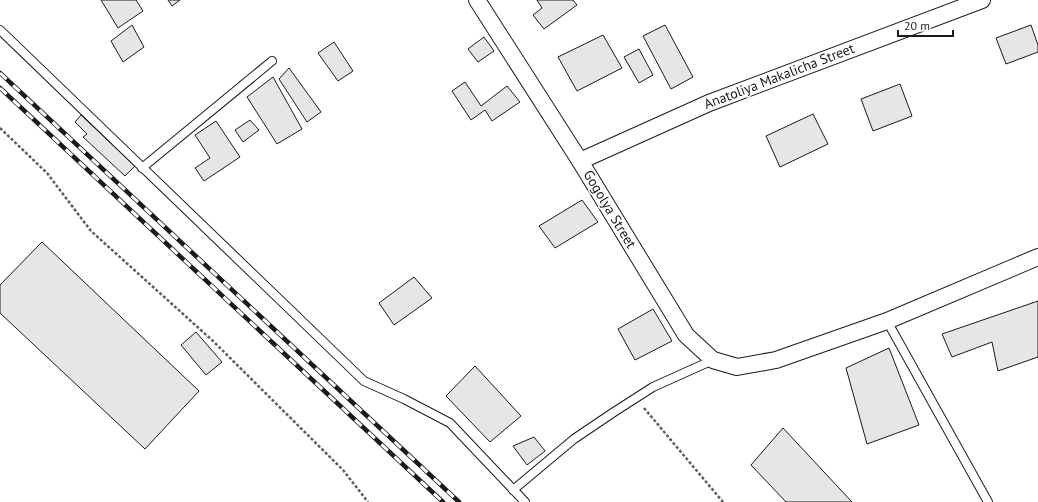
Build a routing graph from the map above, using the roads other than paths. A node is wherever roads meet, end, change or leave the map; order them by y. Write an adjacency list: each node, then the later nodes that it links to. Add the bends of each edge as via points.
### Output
1 (477, 0): 5 (street, Gogolya Street)
2 (982, 0): 5 (street, Anatoliya Makalicha Street, via 709,103)
3 (0, 30): 6 (lane)
4 (272, 61): 6 (lane)
5 (580, 161): 9 (street, Gogolya Street, via 686,335)
6 (142, 168): 10 (lane, via 364,381 450,423)
7 (1038, 257): 8 (street, Gogolya Street)
8 (887, 321): 9 (street, Gogolya Street, via 776,360 738,367); 12 (lane)
9 (713, 360): 10 (lane, via 653,387 636,398 574,439)
10 (513, 490): 11 (lane)
11 (525, 502)
12 (988, 502)

